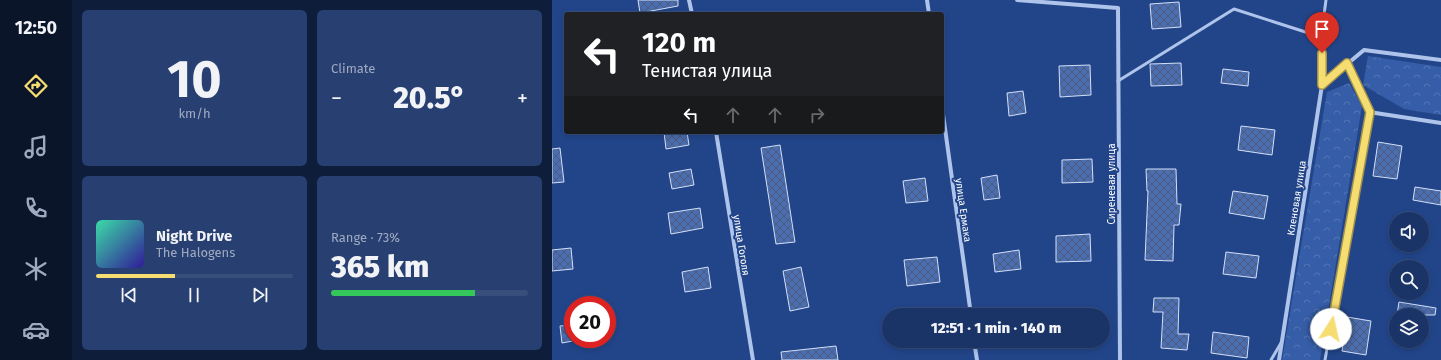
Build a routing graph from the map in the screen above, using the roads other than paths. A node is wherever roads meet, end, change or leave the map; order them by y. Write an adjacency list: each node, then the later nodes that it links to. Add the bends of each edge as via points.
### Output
1 (689, 0): 5 (street)
2 (927, 0): 6 (street)
3 (1017, 0): 10 (street, Сиреневая улица, via 1118,8)
4 (1326, 0): 7 (lane)
5 (692, 12)
6 (929, 12)
7 (1321, 37): 10 (lane, via 1234,9); 11 (street, Кленовая улица)
8 (1441, 60): 9 (street, via 1364,50)
9 (1347, 63): 11 (street); 12 (lane)
10 (1118, 81): 21 (street, Сиреневая улица)
11 (1322, 85): 17 (street, Кленовая улица)
12 (1370, 112): 14 (street); 24 (lane)
13 (944, 121): 16 (street, улица Ермака)
14 (1441, 123)
15 (716, 134): 19 (street, улица Гоголя)
16 (970, 308)
17 (1282, 341): 22 (lane); 23 (street, Кленовая улица)
18 (975, 348): 20 (street)
19 (753, 360)
20 (977, 360)
21 (1120, 360)
22 (1271, 360)
23 (1279, 360)
24 (1325, 360)

